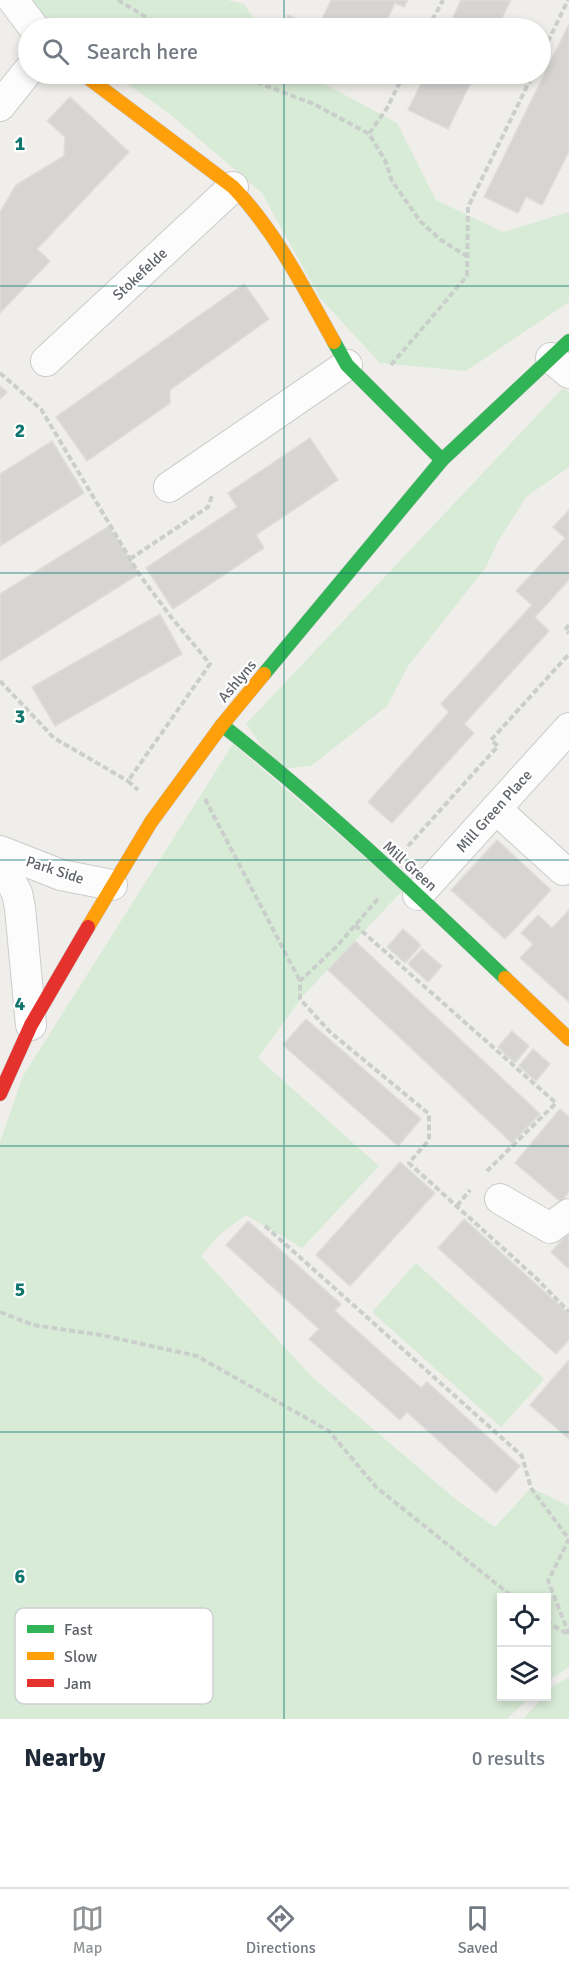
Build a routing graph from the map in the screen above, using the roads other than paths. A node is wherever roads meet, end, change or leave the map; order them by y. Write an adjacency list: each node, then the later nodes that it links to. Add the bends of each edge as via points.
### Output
1 (13, 0): 2 (street)
2 (26, 18)
3 (18, 84): 5 (street)
4 (95, 84): 6 (street)
5 (0, 106)
6 (233, 187): 8 (street, Stokefelde); 9 (street, via 254,209 287,258)
7 (563, 357): 10 (street, Ashlyns)
8 (46, 361)
9 (347, 365): 10 (street); 11 (street)
10 (442, 460): 12 (street, Ashlyns)
11 (169, 487)
12 (222, 725): 18 (street, Ashlyns, via 151,822); 19 (street, Mill Green, via 278,769)
13 (569, 728): 14 (street, Mill Green Place)
14 (496, 809): 17 (street); 19 (street, Mill Green Place)
15 (0, 851): 18 (street, Park Side, via 61,875)
16 (0, 861): 20 (street, via 17,893 20,908)
17 (563, 870)
18 (112, 885): 20 (street, Ashlyns)
19 (418, 895): 21 (street, Mill Green)
20 (31, 1025): 22 (street, Ashlyns)
21 (569, 1039)
22 (0, 1094)
23 (500, 1199): 24 (street, via 550,1228)
24 (569, 1214)

